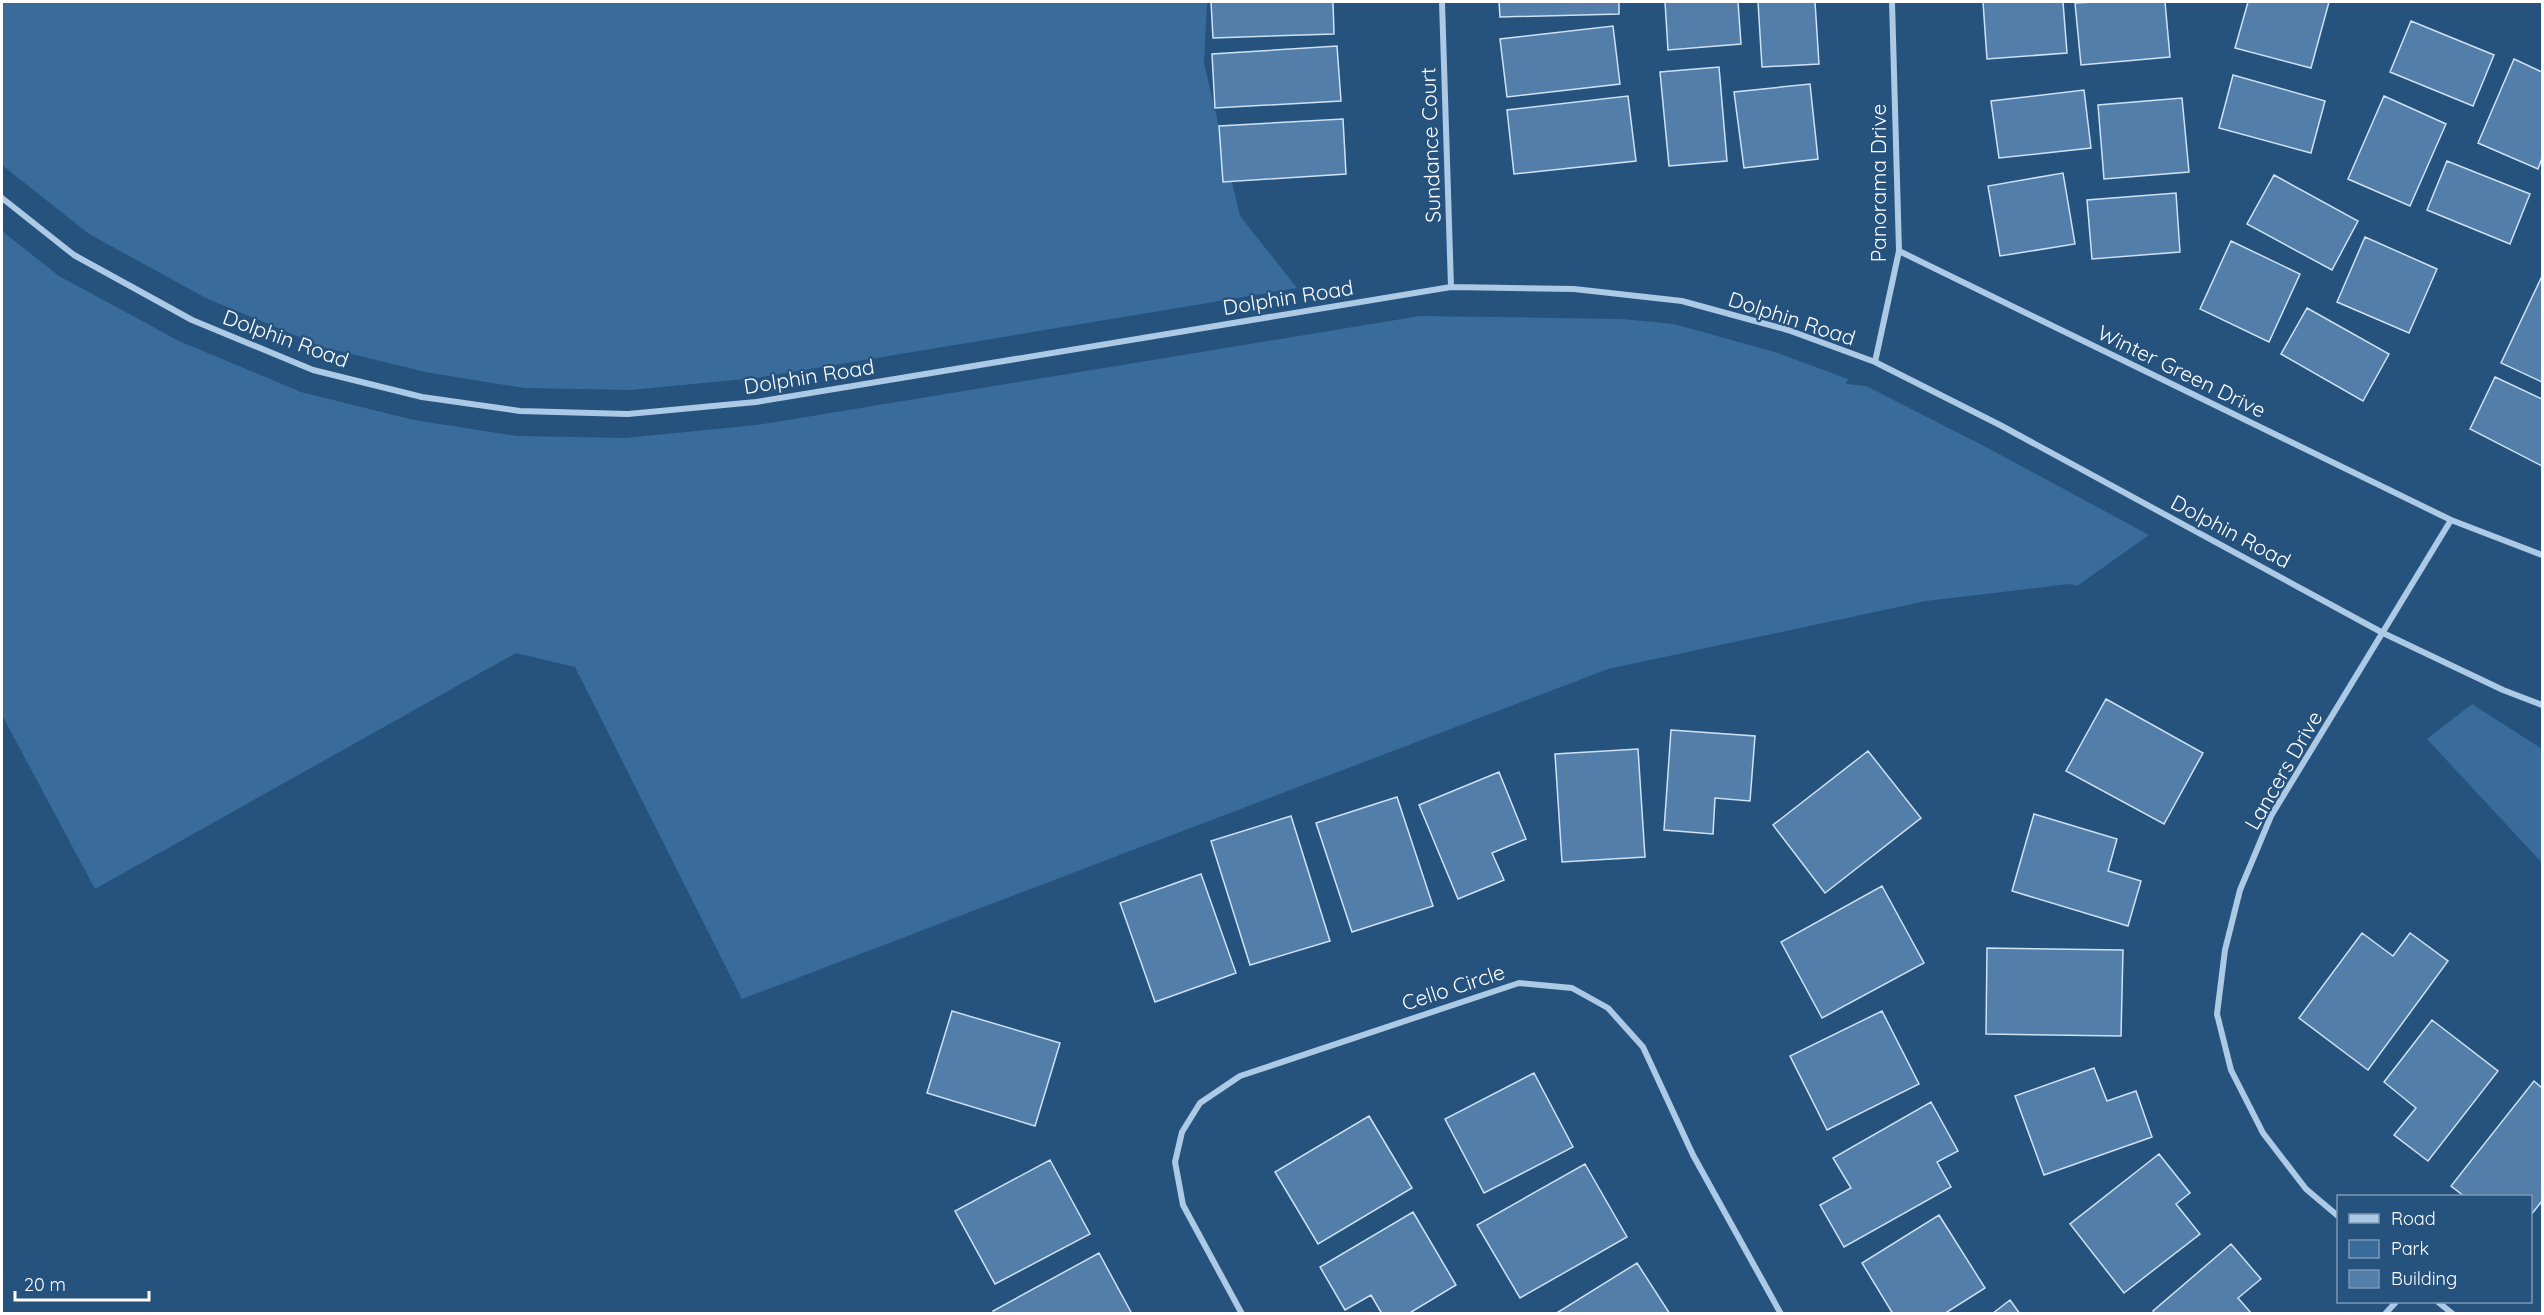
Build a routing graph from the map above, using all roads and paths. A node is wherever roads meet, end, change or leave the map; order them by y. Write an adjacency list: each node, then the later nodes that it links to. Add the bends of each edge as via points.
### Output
1 (1442, 2): 5 (street, Sundance Court)
2 (1892, 2): 4 (street, Panorama Drive)
3 (2, 198): 5 (street, Dolphin Road, via 74,255 203,325 313,370 422,397 520,411 628,414 756,402)
4 (1899, 251): 6 (street, Panorama Drive); 7 (street, Winter Green Drive)
5 (1451, 287): 6 (street, Dolphin Road, via 1574,289 1682,301 1788,330)
6 (1875, 362): 9 (street, Dolphin Road, via 2000,425)
7 (2451, 520): 8 (street, Winter Green Drive); 9 (street)
8 (2542, 555)
9 (2383, 633): 10 (street, Dolphin Road); 11 (street, Lancers Drive, via 2271,816 2240,890 2225,950 2217,1014 2231,1070 2263,1133 2306,1188)
10 (2542, 705)
11 (2337, 1215)
12 (2439, 1303): 15 (street)
13 (1242, 1314): 14 (street, Cello Circle, via 1183,1205 1175,1162 1182,1132 1200,1103 1240,1076 1519,983 1572,988 1608,1008 1643,1047 1694,1155)
14 (1781, 1314)
15 (2453, 1314)

